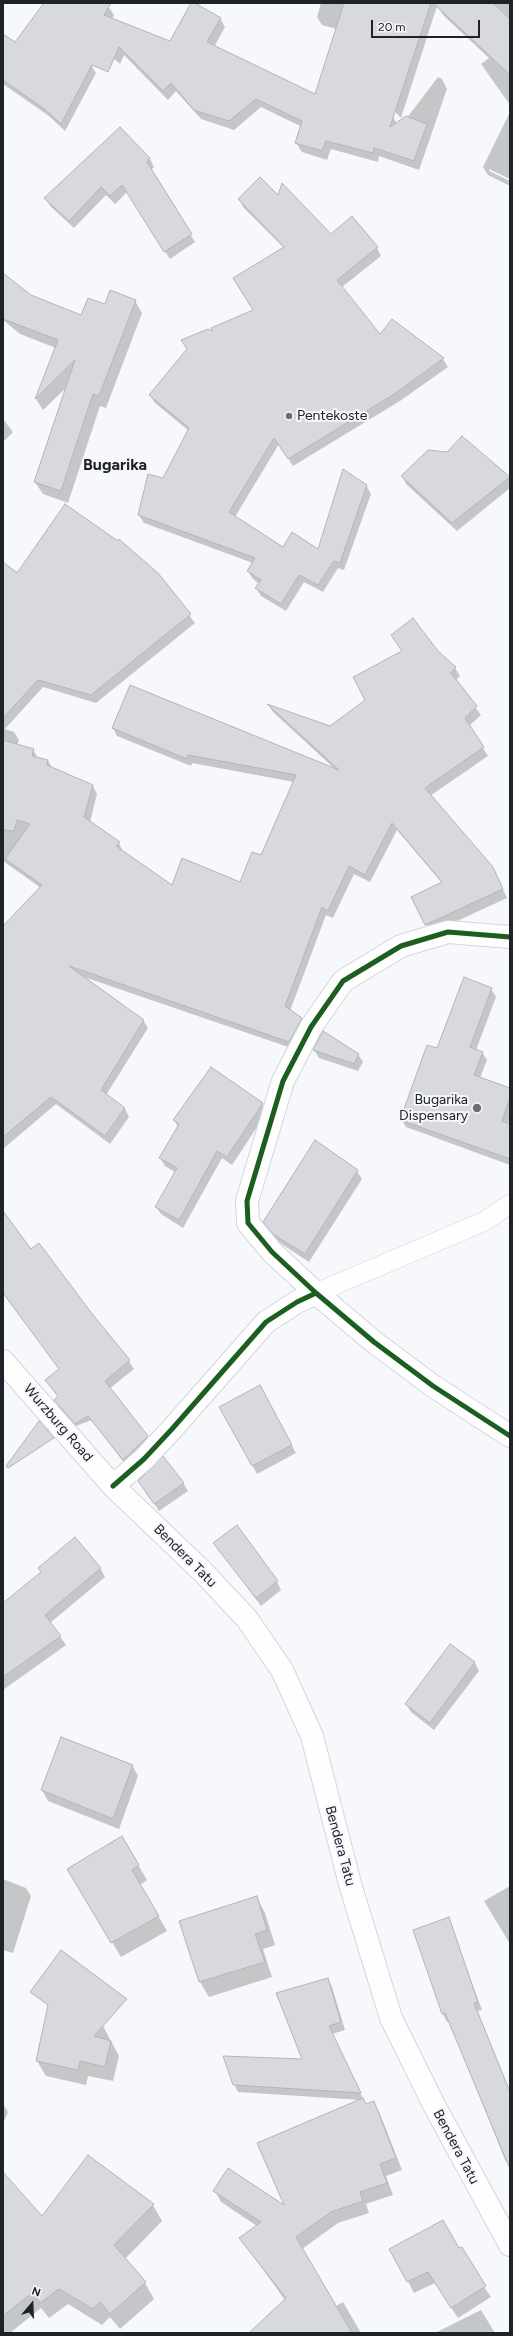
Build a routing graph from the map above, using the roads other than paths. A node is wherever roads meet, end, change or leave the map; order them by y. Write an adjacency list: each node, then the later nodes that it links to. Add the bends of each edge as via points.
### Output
1 (510, 937): 3 (street, via 448,932 401,946 343,981 311,1027 283,1081 247,1201 248,1223 272,1252)
2 (510, 1204): 3 (lane, via 485,1221)
3 (316, 1293): 5 (street, via 374,1342 433,1386); 6 (street, via 266,1322 172,1430)
4 (3, 1360): 6 (street, Wurzburg Road)
5 (510, 1436)
6 (113, 1486): 7 (street, Bendera Tatu, via 204,1573 242,1614 282,1670 312,1736 350,1884 391,2018 434,2105)
7 (510, 2246)

